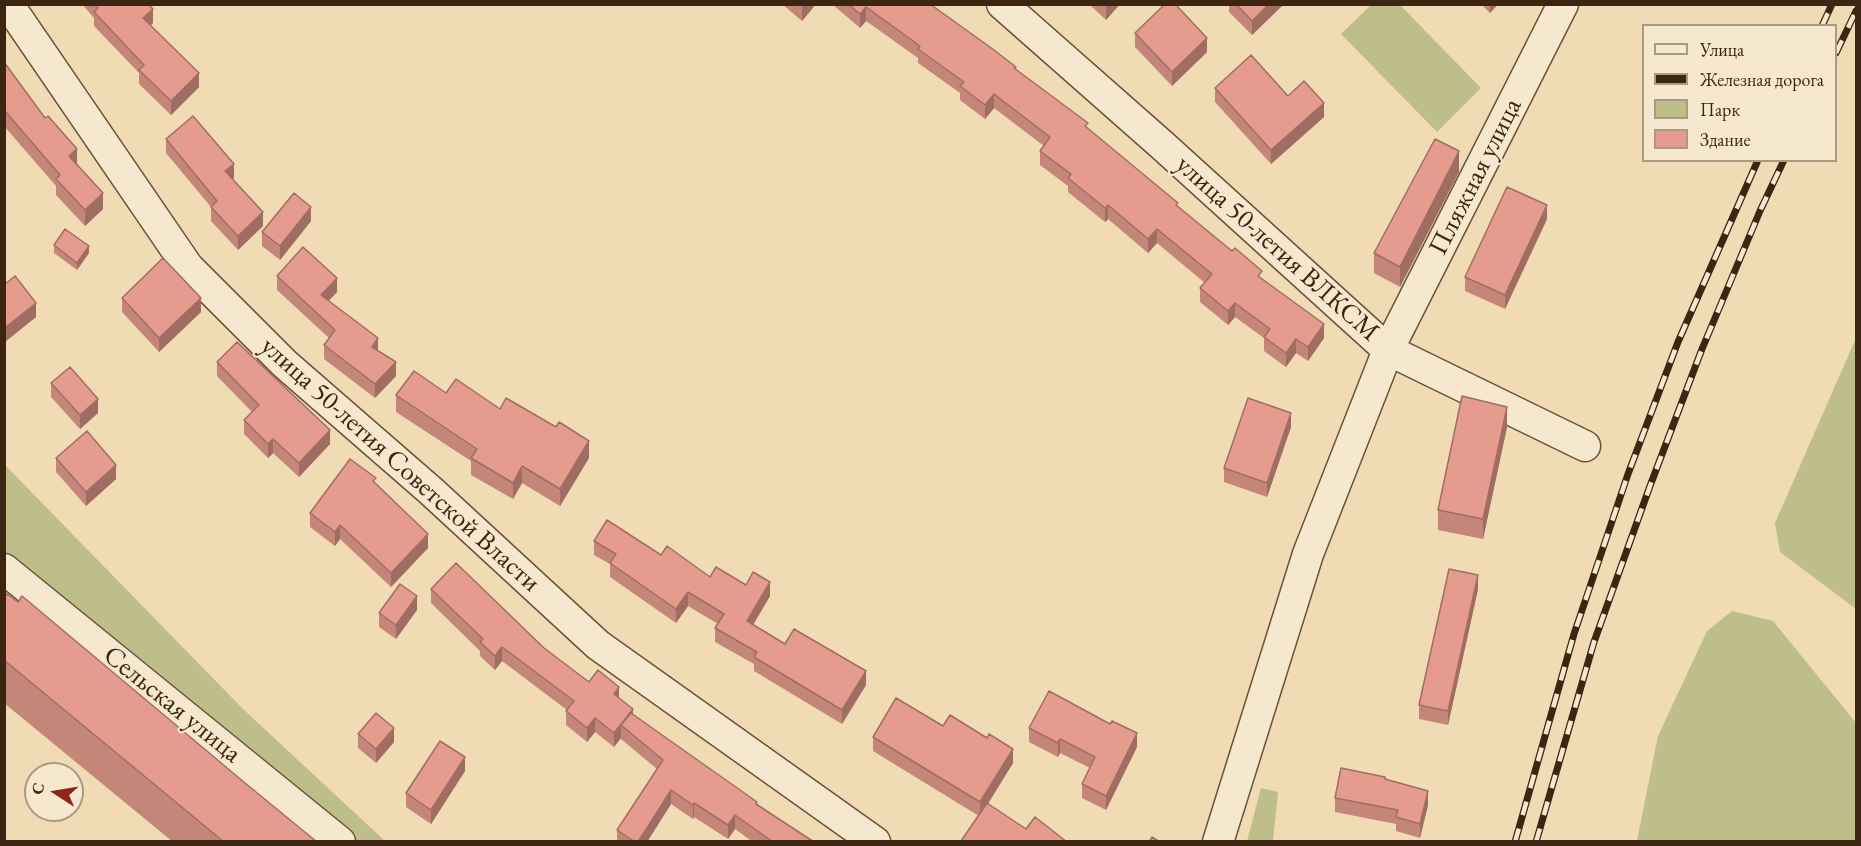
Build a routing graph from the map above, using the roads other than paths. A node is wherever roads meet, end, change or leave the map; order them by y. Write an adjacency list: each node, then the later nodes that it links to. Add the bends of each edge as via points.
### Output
1 (8, 4): 8 (street, улица 50-летия Советской Власти, via 188,267 285,364 431,491 598,645)
2 (1002, 4): 4 (street, улица 50-летия ВЛКСМ)
3 (1563, 4): 4 (street, Пляжная улица)
4 (1389, 350): 5 (street, улица 50-летия ВЛКСМ); 9 (street, Пляжная улица, via 1308,554)
5 (1585, 446)
6 (4, 569): 7 (street, Сельская улица)
7 (340, 842)
8 (875, 842)
9 (1218, 842)

